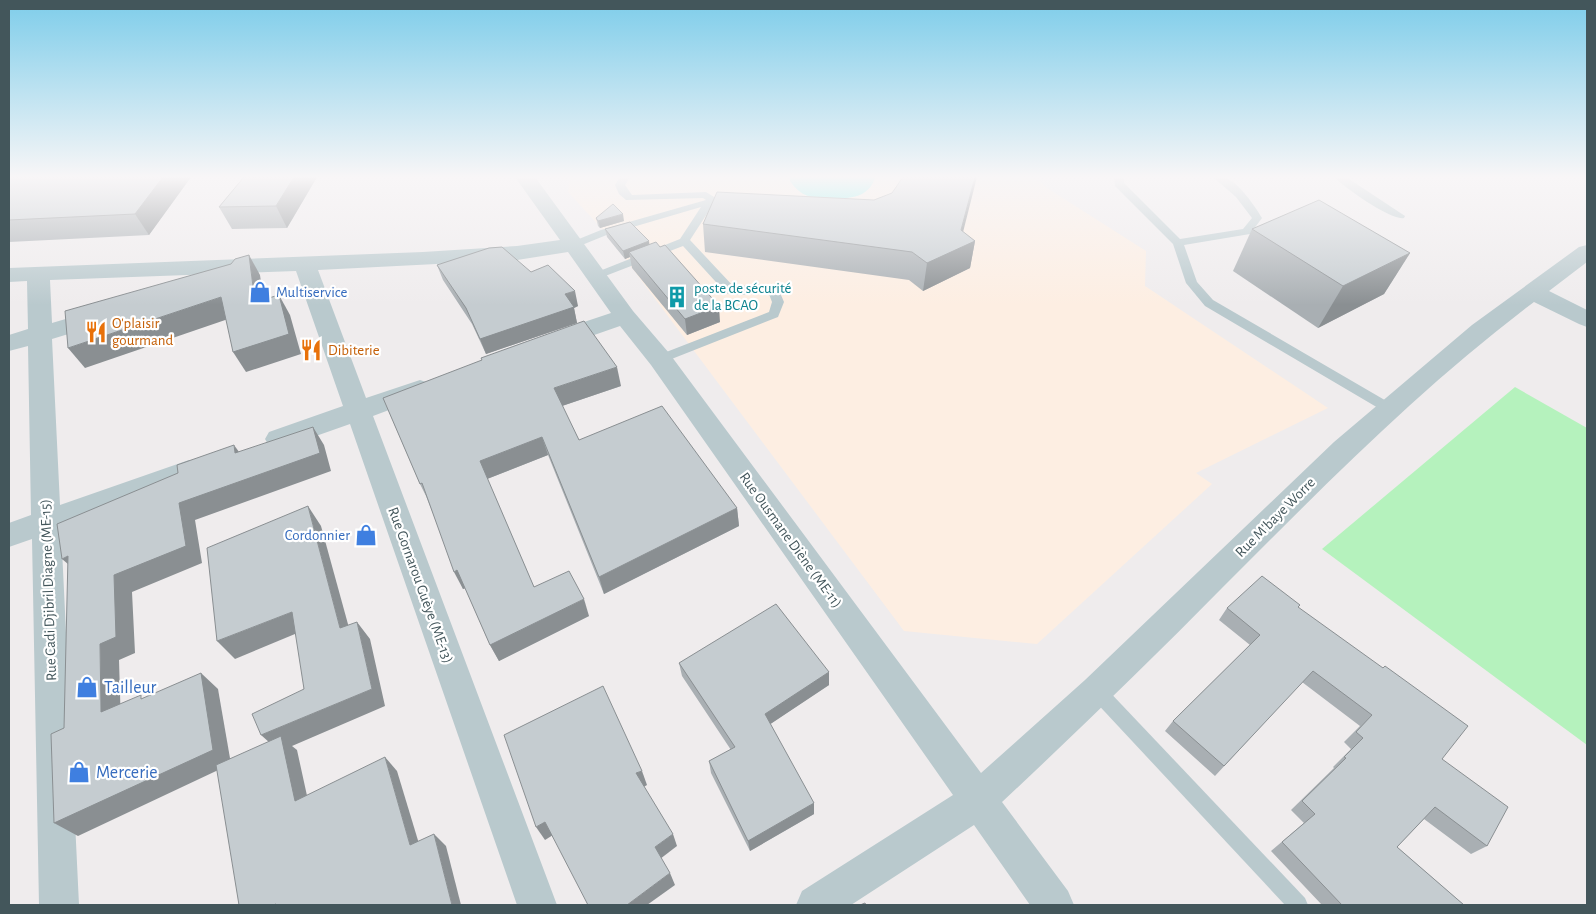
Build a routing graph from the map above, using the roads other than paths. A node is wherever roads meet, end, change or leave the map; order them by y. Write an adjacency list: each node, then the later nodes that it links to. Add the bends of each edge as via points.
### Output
1 (555, 220): 8 (street, Rue Ousmane Diène (ME-11))
2 (645, 220): 8 (lane)
3 (695, 220): 6 (lane)
4 (1155, 220): 7 (lane)
5 (1255, 220): 7 (lane, via 1246,232)
6 (682, 242): 13 (lane); 22 (lane, via 730,290 757,288 774,291 778,302 774,314)
7 (1178, 243): 24 (lane, via 1192,284 1209,303)
8 (573, 245): 10 (street, via 509,254); 13 (street, Rue Ousmane Diène (ME-11))
9 (1587, 252): 15 (street, Rue M'baye Worre)
10 (305, 264): 11 (street); 25 (street, Rue Gornarou Guèye (ME-13))
11 (275, 266): 12 (street); 14 (street)
12 (23, 275): 19 (street, Rue Cadi Djibril Diagne (ME-15))
13 (596, 276): 17 (street, Rue Ousmane Diène (ME-11))
14 (190, 290)
15 (1533, 292): 18 (street); 24 (street, Rue M'baye Worre, via 1480,331)
16 (124, 309): 19 (street)
17 (625, 316): 21 (street); 22 (street, Rue Ousmane Diène (ME-11))
18 (1587, 319)
19 (40, 334): 20 (street); 28 (street, Rue Cadi Djibril Diagne (ME-15))
20 (9, 343)
21 (533, 349)
22 (660, 359): 31 (street, Rue Ousmane Diène (ME-11))
23 (441, 382): 25 (street)
24 (1390, 408): 30 (street, Rue M'baye Worre, via 1337,455)
25 (358, 411): 26 (street); 33 (street, Rue Gornarou Guèye (ME-13))
26 (257, 447)
27 (211, 463): 28 (street)
28 (46, 522): 29 (street); 32 (street, Rue Cadi Djibril Diagne (ME-15))
29 (9, 535)
30 (1097, 692): 31 (street, Rue M'baye Worre); 36 (lane)
31 (978, 800): 34 (street, Rue M'baye Worre); 35 (street, Rue Ousmane Diène (ME-11))
32 (59, 905)
33 (537, 905)
34 (816, 905)
35 (1054, 905)
36 (1298, 905)

